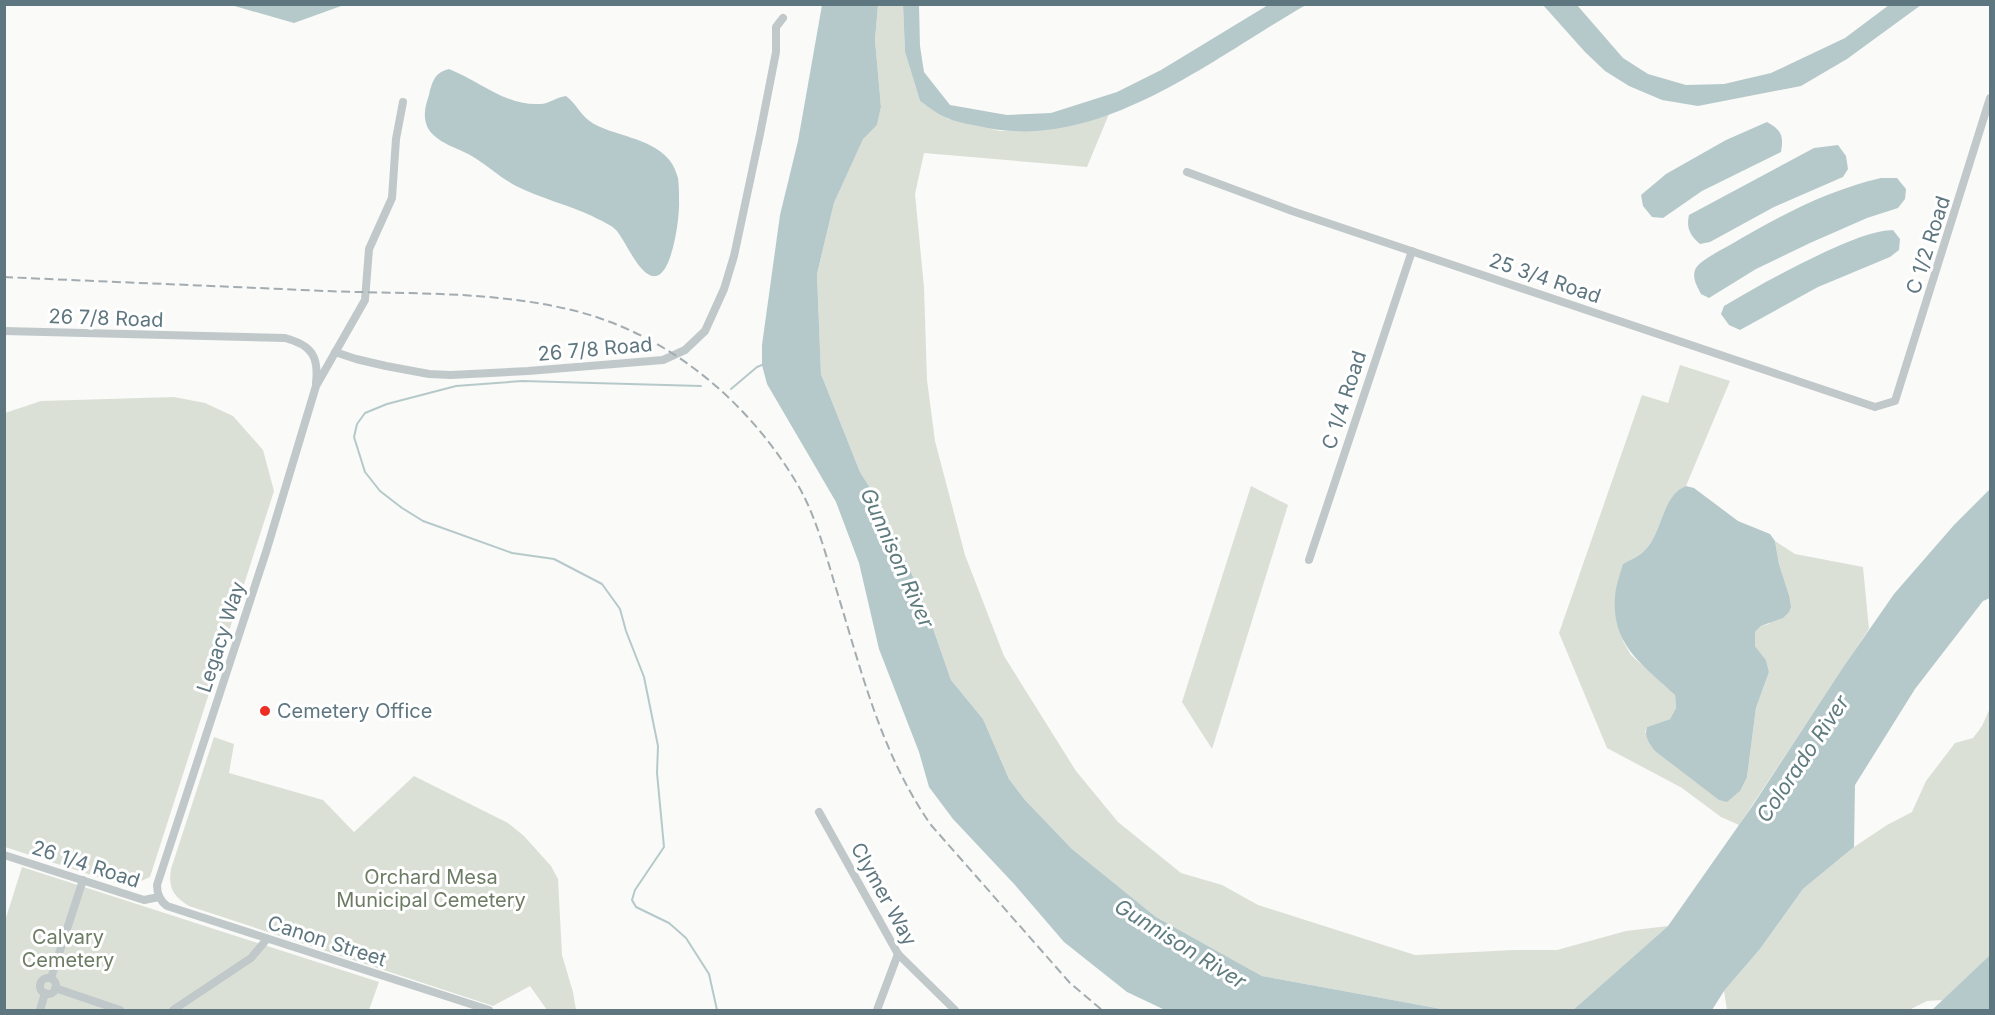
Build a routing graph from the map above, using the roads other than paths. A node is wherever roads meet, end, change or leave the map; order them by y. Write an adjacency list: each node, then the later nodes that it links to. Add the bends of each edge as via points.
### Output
1 (783, 18): 7 (street, 26 7/8 Road, via 776,27 776,52 734,256 705,330 685,350 663,360 451,375 386,366)
2 (1990, 98): 9 (street, C 1/2 Road)
3 (402, 102): 7 (street, via 392,198 369,249 365,300)
4 (1187, 172): 5 (street, 25 3/4 Road)
5 (1412, 251): 9 (street, 25 3/4 Road, via 1875,406); 10 (street, C 1/4 Road)
6 (4, 331): 8 (street, 26 7/8 Road, via 285,338 309,349 316,359)
7 (334, 352): 8 (street)
8 (316, 386): 14 (street, Legacy Way, via 157,885)
9 (1894, 401)
10 (1309, 560)
11 (819, 812): 16 (street, Clymer Way)
12 (4, 855): 13 (street, 26 1/4 Road)
13 (83, 880): 14 (street, 26 1/4 Road, via 144,900); 17 (street)
14 (159, 897): 15 (street, Canon Street, via 167,906)
15 (267, 939): 22 (street, via 251,958); 23 (street, Canon Street)
16 (898, 954): 24 (street); 25 (street, Clymer Way)
17 (51, 978): 18 (street); 19 (street, via 40,983)
18 (55, 988): 19 (street); 21 (street)
19 (45, 993): 20 (street)
20 (40, 1011)
21 (120, 1011)
22 (173, 1011)
23 (489, 1011)
24 (877, 1011)
25 (955, 1011)

